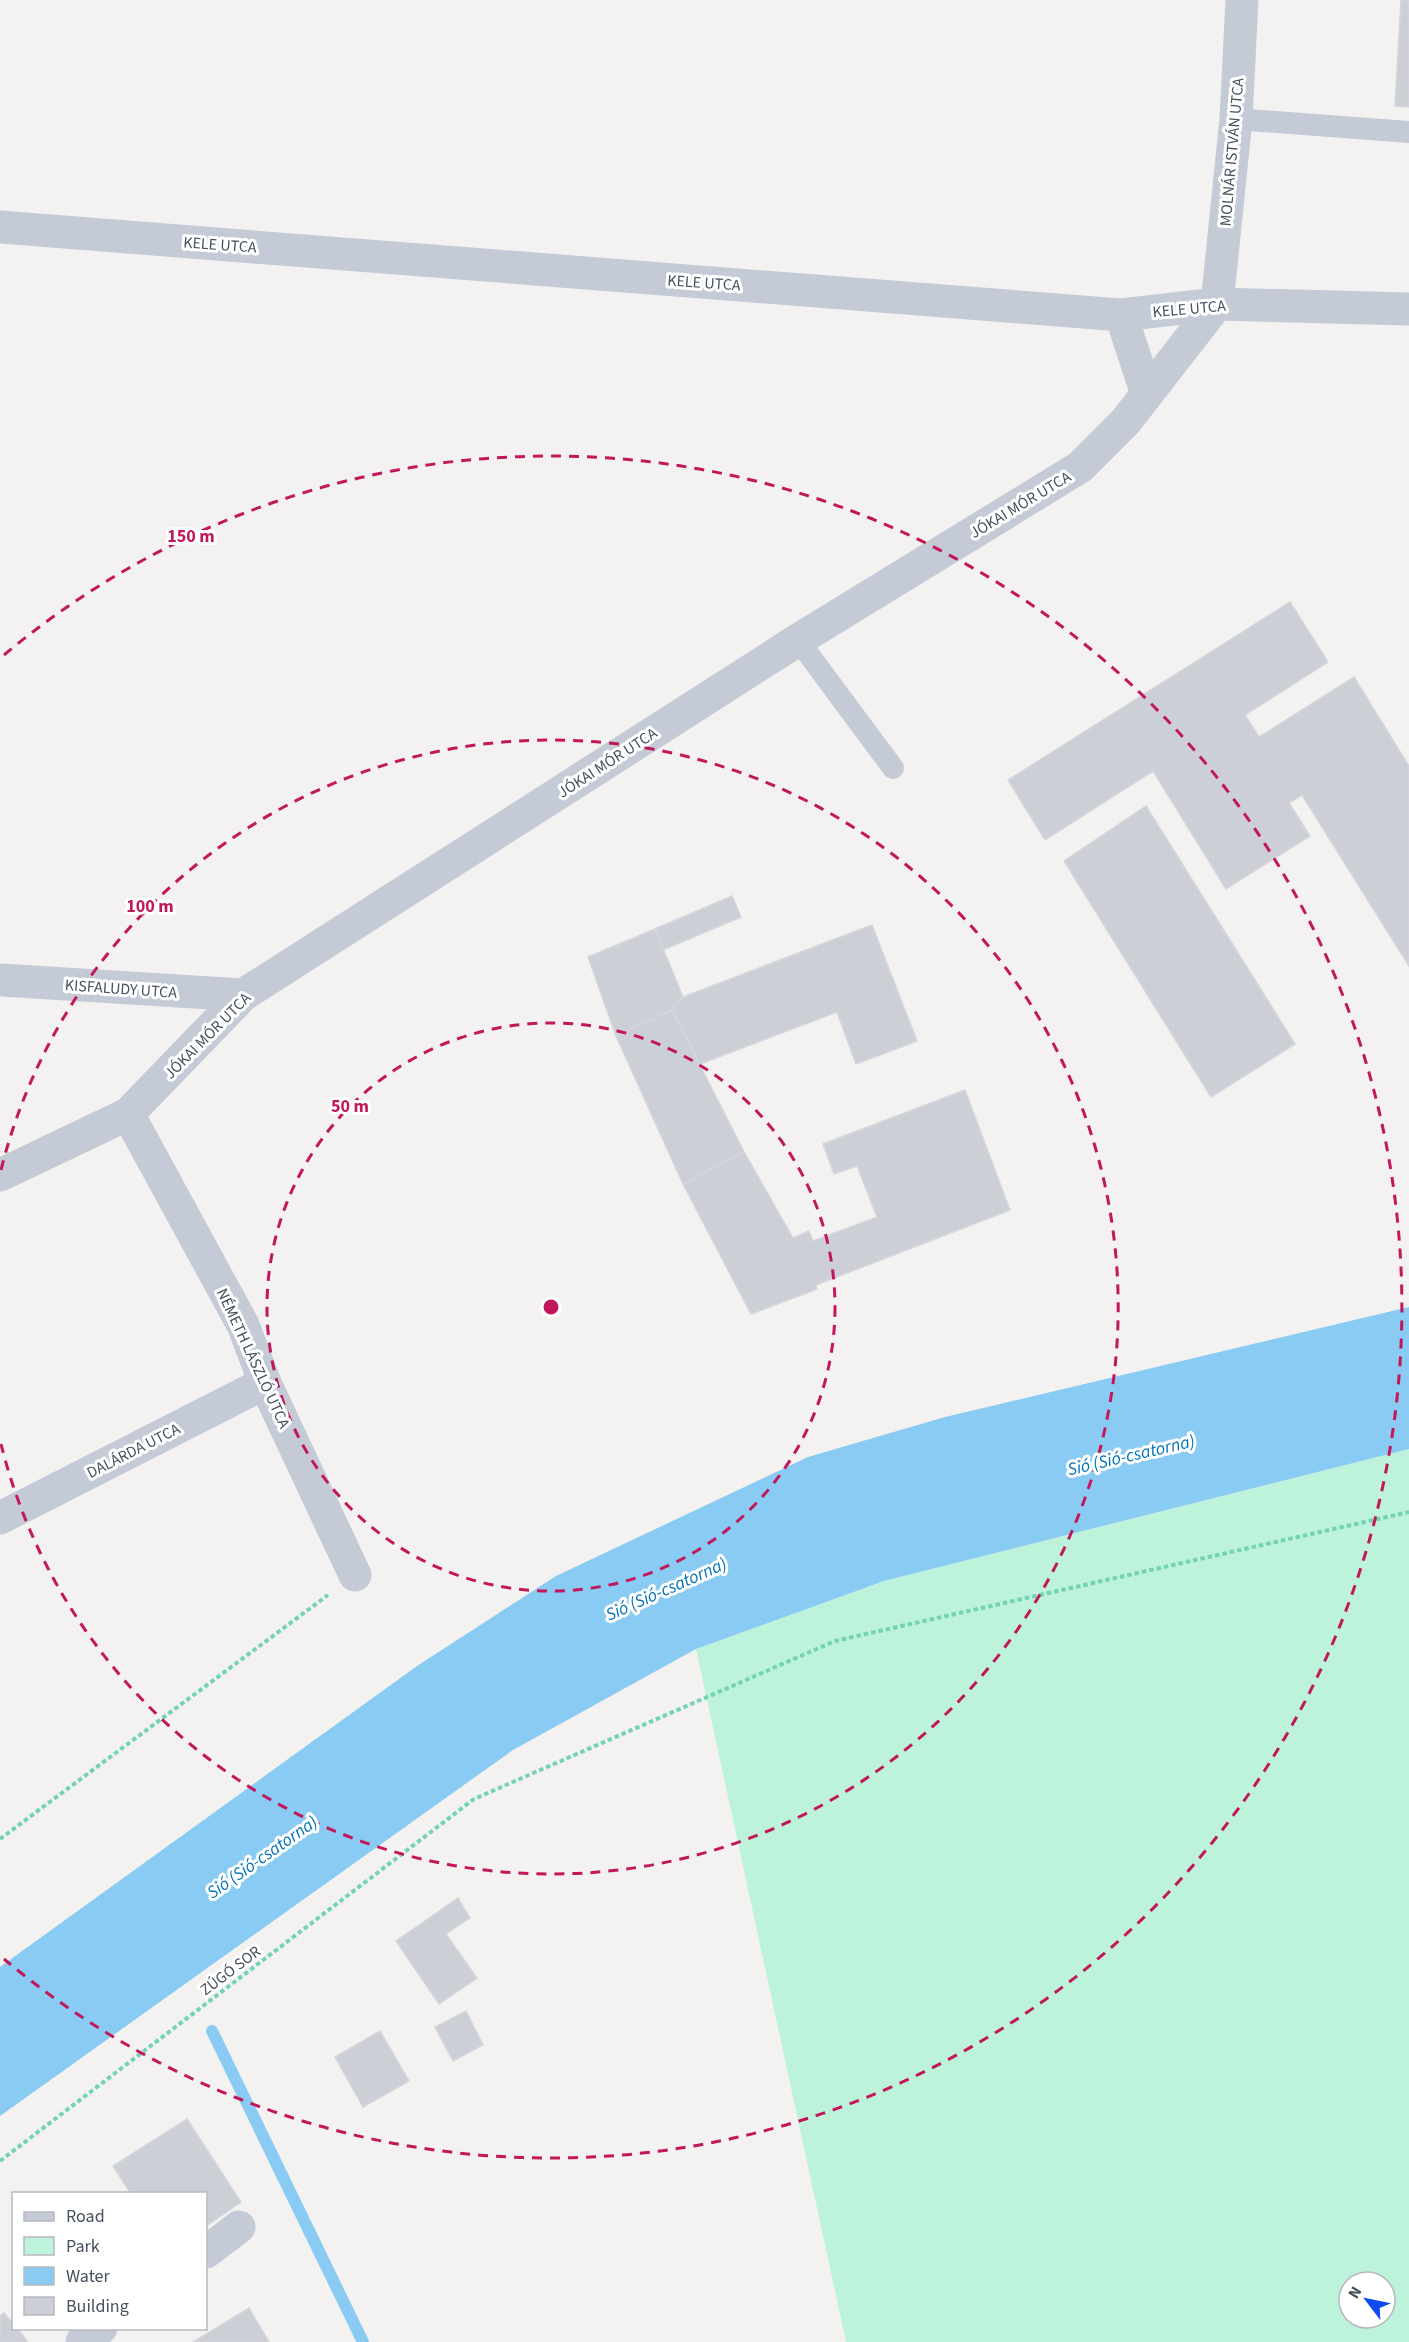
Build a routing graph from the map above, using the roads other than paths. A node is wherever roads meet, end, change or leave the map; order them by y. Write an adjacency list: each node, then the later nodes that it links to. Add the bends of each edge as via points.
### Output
1 (1242, 0): 2 (street, MOLNÁR ISTVÁN UTCA)
2 (1236, 119): 3 (lane); 5 (street, MOLNÁR ISTVÁN UTCA)
3 (1409, 132)
4 (0, 227): 7 (street, KELE UTCA)
5 (1217, 304): 6 (street, KELE UTCA); 7 (street, KELE UTCA); 8 (street, JÓKAI MÓR UTCA)
6 (1409, 309)
7 (1120, 315): 8 (street)
8 (1147, 394): 9 (street, JÓKAI MÓR UTCA, via 1080,467)
9 (798, 640): 10 (lane); 12 (street, JÓKAI MÓR UTCA)
10 (892, 768)
11 (0, 980): 12 (street, KISFALUDY UTCA)
12 (243, 995): 13 (street, JÓKAI MÓR UTCA)
13 (128, 1114): 14 (street, JÓKAI MÓR UTCA); 15 (street, NÉMETH LÁSZLÓ UTCA, via 243,1325)
14 (0, 1174)
15 (265, 1383): 16 (street, DALÁRDA UTCA); 17 (street, NÉMETH LÁSZLÓ UTCA)
16 (0, 1518)
17 (356, 1575)
18 (239, 2227): 19 (street)
19 (207, 2251)
20 (98, 2330): 21 (street)
21 (82, 2342)

